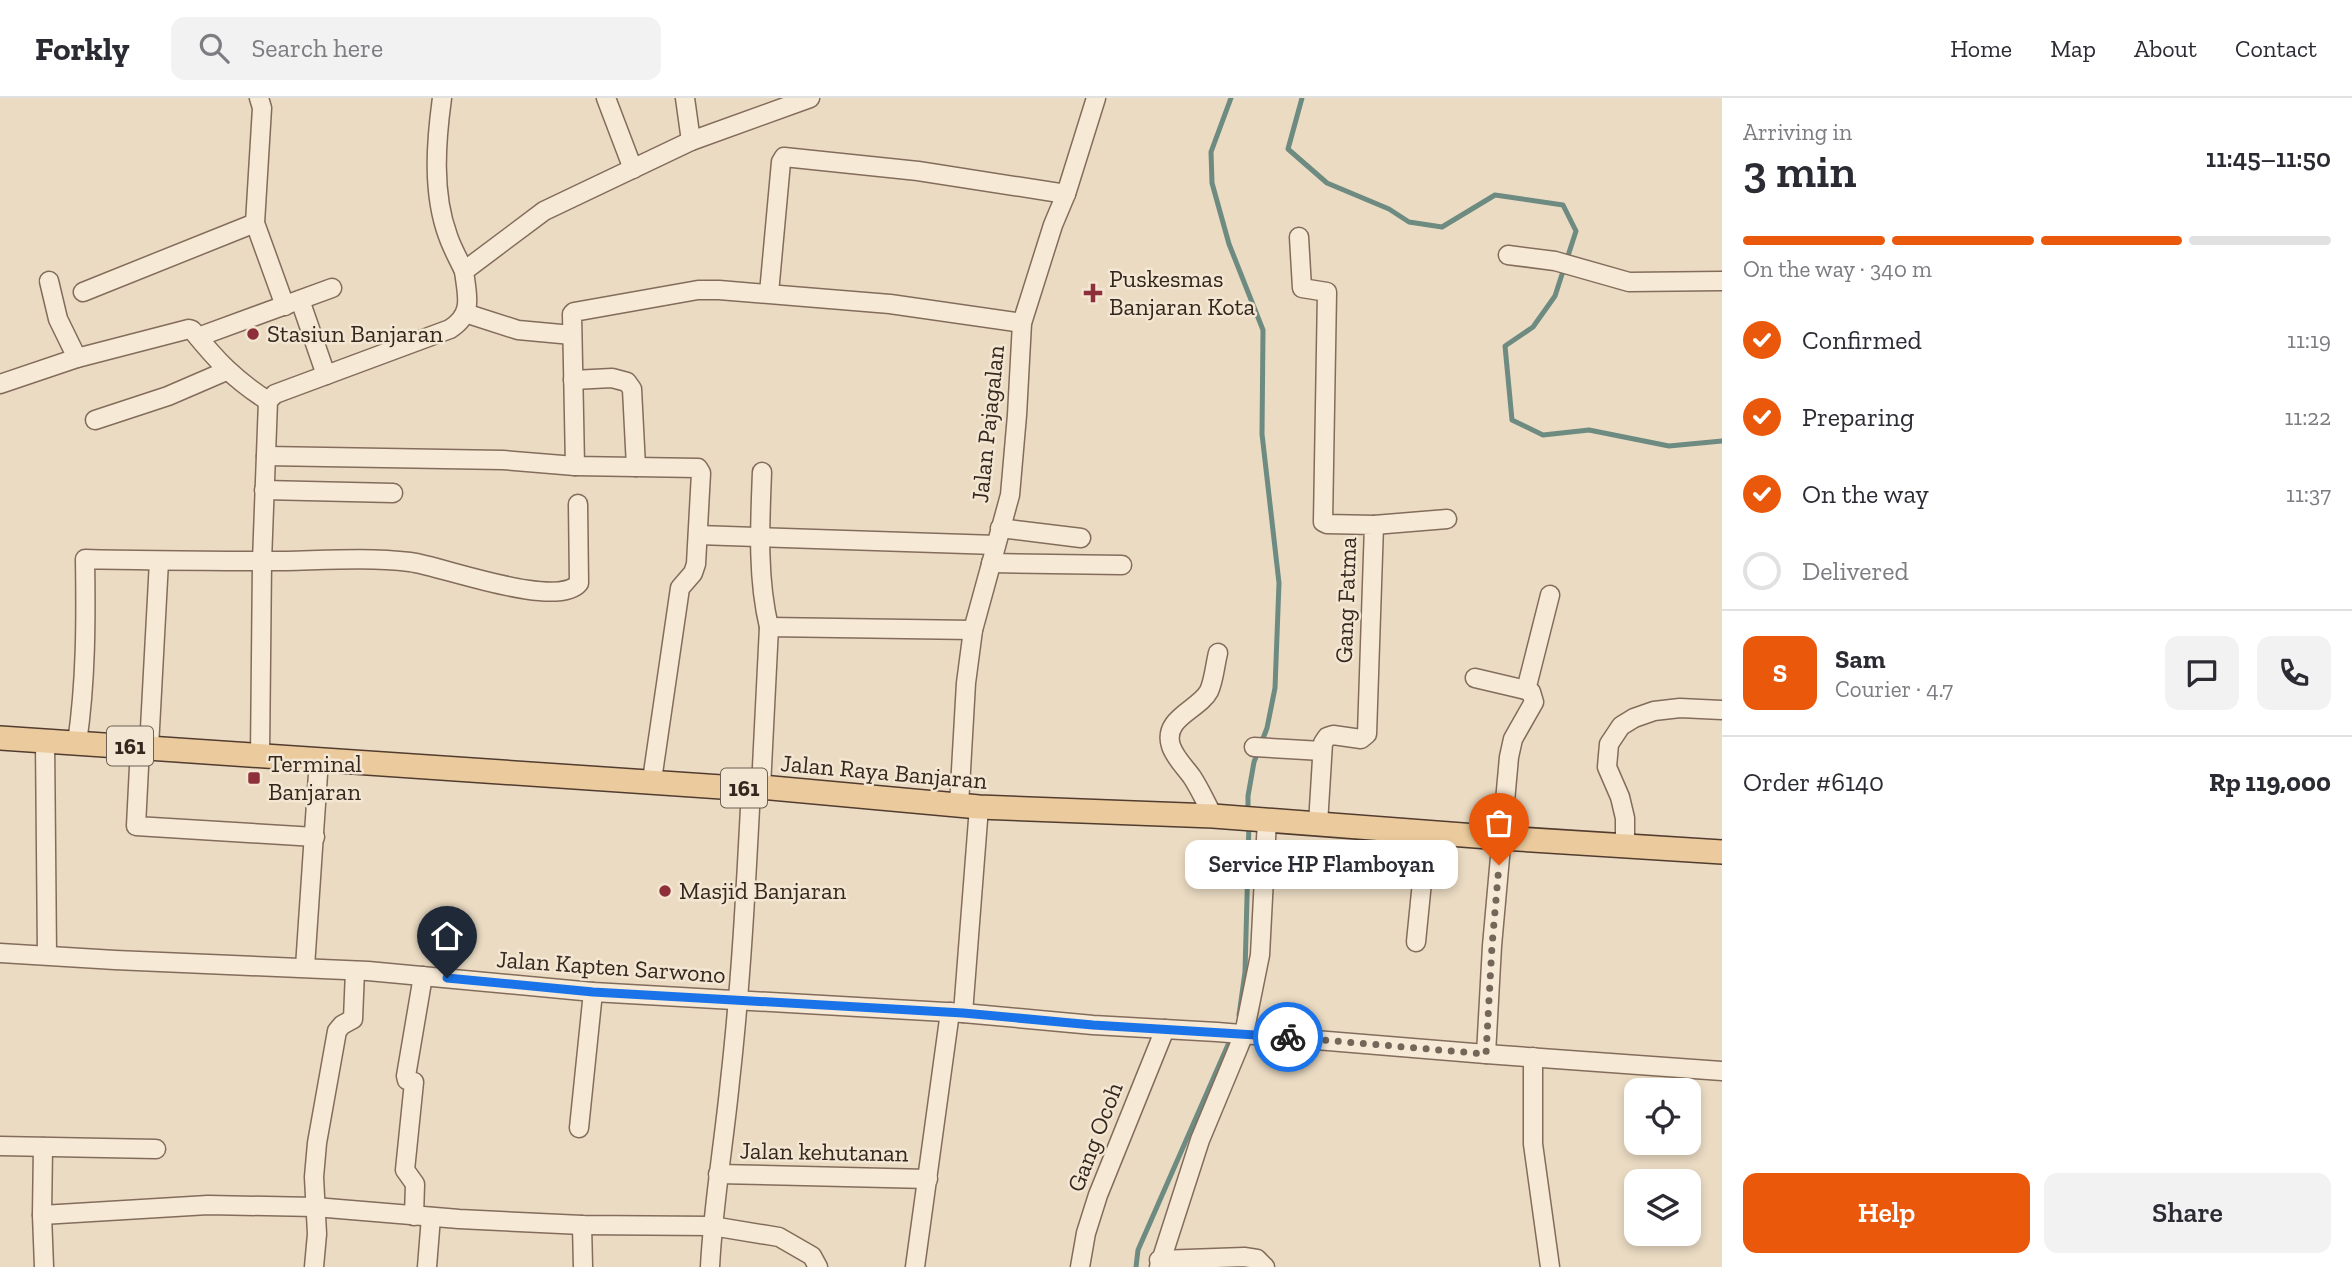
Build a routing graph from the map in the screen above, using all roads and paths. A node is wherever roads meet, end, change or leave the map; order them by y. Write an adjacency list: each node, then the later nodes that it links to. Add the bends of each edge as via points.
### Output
1 (259, 98): 10 (street)
2 (442, 98): 13 (street, via 437,139 439,186 448,235)
3 (606, 98): 8 (street)
4 (685, 98): 7 (street)
5 (810, 98): 7 (street)
6 (1096, 98): 9 (street, Jalan Pajagalan)
7 (691, 141): 8 (street)
8 (633, 169): 13 (street, via 544,211)
9 (1066, 194): 18 (street, via 918,171 783,157); 21 (street, Jalan Pajagalan)
10 (255, 223): 17 (street); 19 (street)
11 (1299, 237): 39 (street, Gang Fatma, via 1302,288 1327,292 1323,522)
12 (1508, 255): 15 (street, via 1629,282)
13 (464, 271): 20 (street)
14 (49, 281): 24 (street, via 58,319)
15 (1722, 281)
16 (332, 288): 19 (street)
17 (83, 292)
18 (769, 293): 21 (street); 22 (street, via 698,290 577,311 572,314)
19 (293, 303): 23 (street); 26 (street)
20 (466, 313): 22 (street, via 518,330); 26 (street, via 450,329)
21 (1022, 323): 41 (street, Jalan Pajagalan, via 1010,495)
22 (572, 335): 27 (street)
23 (198, 337): 24 (street, via 185,329); 25 (street)
24 (77, 358): 28 (street)
25 (226, 371): 29 (street); 30 (street)
26 (326, 375): 29 (street, via 275,394)
27 (573, 380): 32 (street); 33 (street, via 627,382 632,389)
28 (0, 384)
29 (268, 401): 31 (street)
30 (95, 420)
31 (266, 456): 32 (street, via 503,460); 35 (street)
32 (575, 466): 33 (street)
33 (636, 467): 40 (street, via 699,469)
34 (762, 472): 42 (street)
35 (264, 490): 36 (street); 45 (street)
36 (393, 493)
37 (578, 504): 45 (street, via 579,583 561,592 477,580 411,562)
38 (1447, 519): 39 (street)
39 (1374, 525): 60 (street, Gang Fatma, via 1367,734 1360,739 1327,737)
40 (698, 535): 42 (street); 63 (street, via 695,569 680,588)
41 (998, 537): 42 (street); 43 (street); 46 (street, Jalan Pajagalan)
42 (760, 538): 49 (street)
43 (1081, 538)
44 (159, 561): 45 (street); 57 (street, via 85,559 87,646); 58 (street)
45 (262, 561): 61 (street)
46 (991, 563): 47 (street); 50 (street, Jalan Pajagalan)
47 (1122, 565)
48 (1550, 595): 53 (street)
49 (769, 627): 50 (street); 64 (street)
50 (973, 630): 65 (street, Jalan Pajagalan, via 966,683)
51 (1217, 653): 66 (street, via 1210,689 1173,726 1170,739 1178,760)
52 (1475, 678): 53 (street)
53 (1527, 690): 71 (street, via 1534,702 1513,738)
54 (1722, 710): 72 (street, via 1654,711 1621,726 1609,744 1607,767 1625,818)
55 (0, 738): 56 (main road, Jalan Raya Banjaran / 161)
56 (45, 741): 57 (main road, Jalan Raya Banjaran / 161); 76 (street)
57 (77, 743): 58 (main road, Jalan Raya Banjaran / 161)
58 (144, 747): 61 (main road, Jalan Raya Banjaran / 161); 70 (street, via 136,826)
59 (1254, 747): 60 (street)
60 (1322, 751): 68 (street)
61 (260, 755): 62 (main road, Jalan Raya Banjaran / 161)
62 (319, 759): 63 (main road, Jalan Raya Banjaran / 161); 70 (street)
63 (652, 780): 64 (main road, Jalan Raya Banjaran / 161)
64 (756, 788): 65 (main road, Jalan Raya Banjaran / 161); 81 (street)
65 (969, 806): 66 (main road, Jalan Raya Banjaran / 161); 82 (street, Jalan Pajagalan)
66 (1220, 817): 67 (main road, Jalan Raya Banjaran / 161)
67 (1262, 820): 68 (main road, Jalan Raya Banjaran / 161); 84 (street, via 1260,955)
68 (1318, 824): 69 (main road, Jalan Raya Banjaran / 161)
69 (1427, 832): 71 (main road, Jalan Raya Banjaran / 161); 74 (street)
70 (315, 837): 77 (street)
71 (1502, 838): 72 (main road, Jalan Raya Banjaran / 161); 85 (street)
72 (1625, 844): 73 (main road, Jalan Raya Banjaran / 161)
73 (1722, 852)
74 (1416, 943)
75 (0, 953): 76 (street, Jalan Kapten Sarwono)
76 (47, 955): 77 (street, Jalan Kapten Sarwono)
77 (305, 967): 78 (street, Jalan Kapten Sarwono)
78 (355, 971): 79 (street, Jalan Kapten Sarwono); 94 (street, via 353,1019 337,1031 317,1143)
79 (423, 976): 80 (street, Jalan Kapten Sarwono); 96 (street, via 406,1076 414,1082 405,1168 415,1184)
80 (593, 992): 81 (street, Jalan Kapten Sarwono); 88 (street)
81 (738, 1001): 82 (street, Jalan Kapten Sarwono); 92 (street)
82 (957, 1012): 83 (street, Jalan Kapten Sarwono); 93 (street)
83 (1165, 1028): 84 (street, Jalan Kapten Sarwono); 107 (street, Gang Ocoh, via 1098,1195)
84 (1232, 1033): 85 (street, Jalan Kapten Sarwono); 99 (street)
85 (1486, 1054): 86 (street, Jalan Kapten Sarwono)
86 (1533, 1058): 87 (street, Jalan Kapten Sarwono); 109 (street, via 1533,1144)
87 (1722, 1071)
88 (579, 1128)
89 (0, 1146): 90 (street)
90 (43, 1147): 91 (street); 95 (street)
91 (156, 1149)
92 (718, 1174): 93 (street, Jalan kehutanan); 98 (street)
93 (928, 1179): 106 (street)
94 (315, 1207): 95 (street, via 166,1205); 96 (street); 101 (street)
95 (42, 1215): 100 (street)
96 (423, 1216): 97 (street); 102 (street)
97 (583, 1225): 98 (street); 103 (street)
98 (712, 1226): 104 (street); 105 (street, via 779,1237 812,1256)
99 (1159, 1264): 108 (street, via 1244,1256)
100 (44, 1267)
101 (314, 1267)
102 (426, 1267)
103 (583, 1267)
104 (710, 1267)
105 (818, 1267)
106 (915, 1267)
107 (1080, 1267)
108 (1265, 1267)
109 (1550, 1267)

